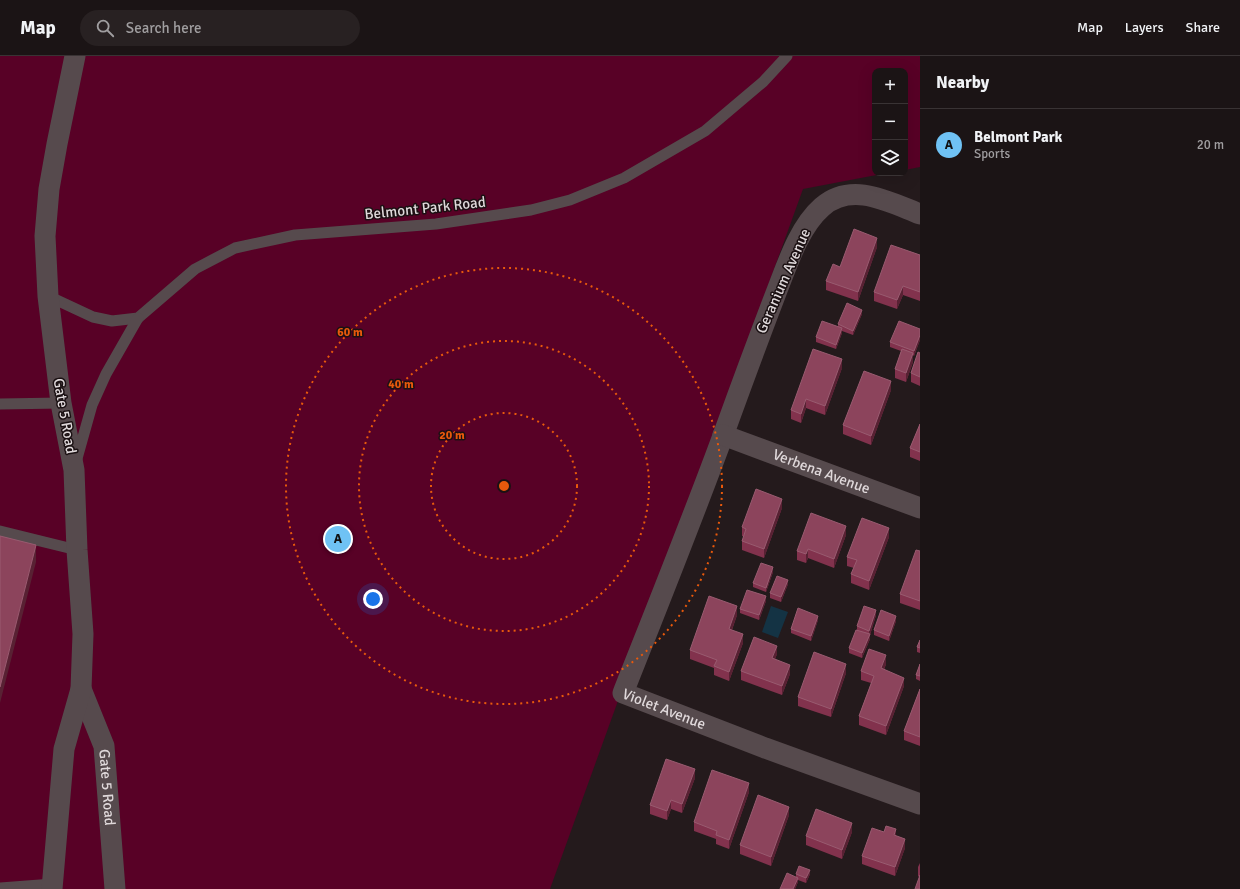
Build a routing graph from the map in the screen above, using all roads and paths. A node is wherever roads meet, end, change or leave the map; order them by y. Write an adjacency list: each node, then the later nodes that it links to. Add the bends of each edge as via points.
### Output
1 (75, 56): 4 (street, Gate 5 Road, via 49,189 45,236)
2 (787, 56): 5 (lane, Belmont Park Road, via 763,82 705,131 624,178 570,200 531,210 436,224 295,235 235,248 195,269)
3 (920, 214): 8 (street, Geranium Avenue, via 870,195 840,196 822,207 809,222 795,246)
4 (48, 296): 5 (lane, via 93,317 112,321); 6 (street, Gate 5 Road)
5 (138, 318): 9 (lane, via 106,374 92,405)
6 (61, 403): 7 (lane); 9 (street, Gate 5 Road)
7 (0, 404)
8 (723, 435): 10 (street, Verbena Avenue); 14 (street, Violet Avenue, via 623,694)
9 (74, 470): 12 (street, Gate 5 Road)
10 (920, 508)
11 (0, 531): 12 (lane)
12 (77, 550): 13 (street, Gate 5 Road, via 83,634)
13 (81, 689): 15 (street, Gate 5 Road, via 64,749); 17 (street, Gate 5 Road, via 104,746)
14 (920, 804)
15 (53, 887): 16 (lane)
16 (0, 888)
17 (115, 889)

